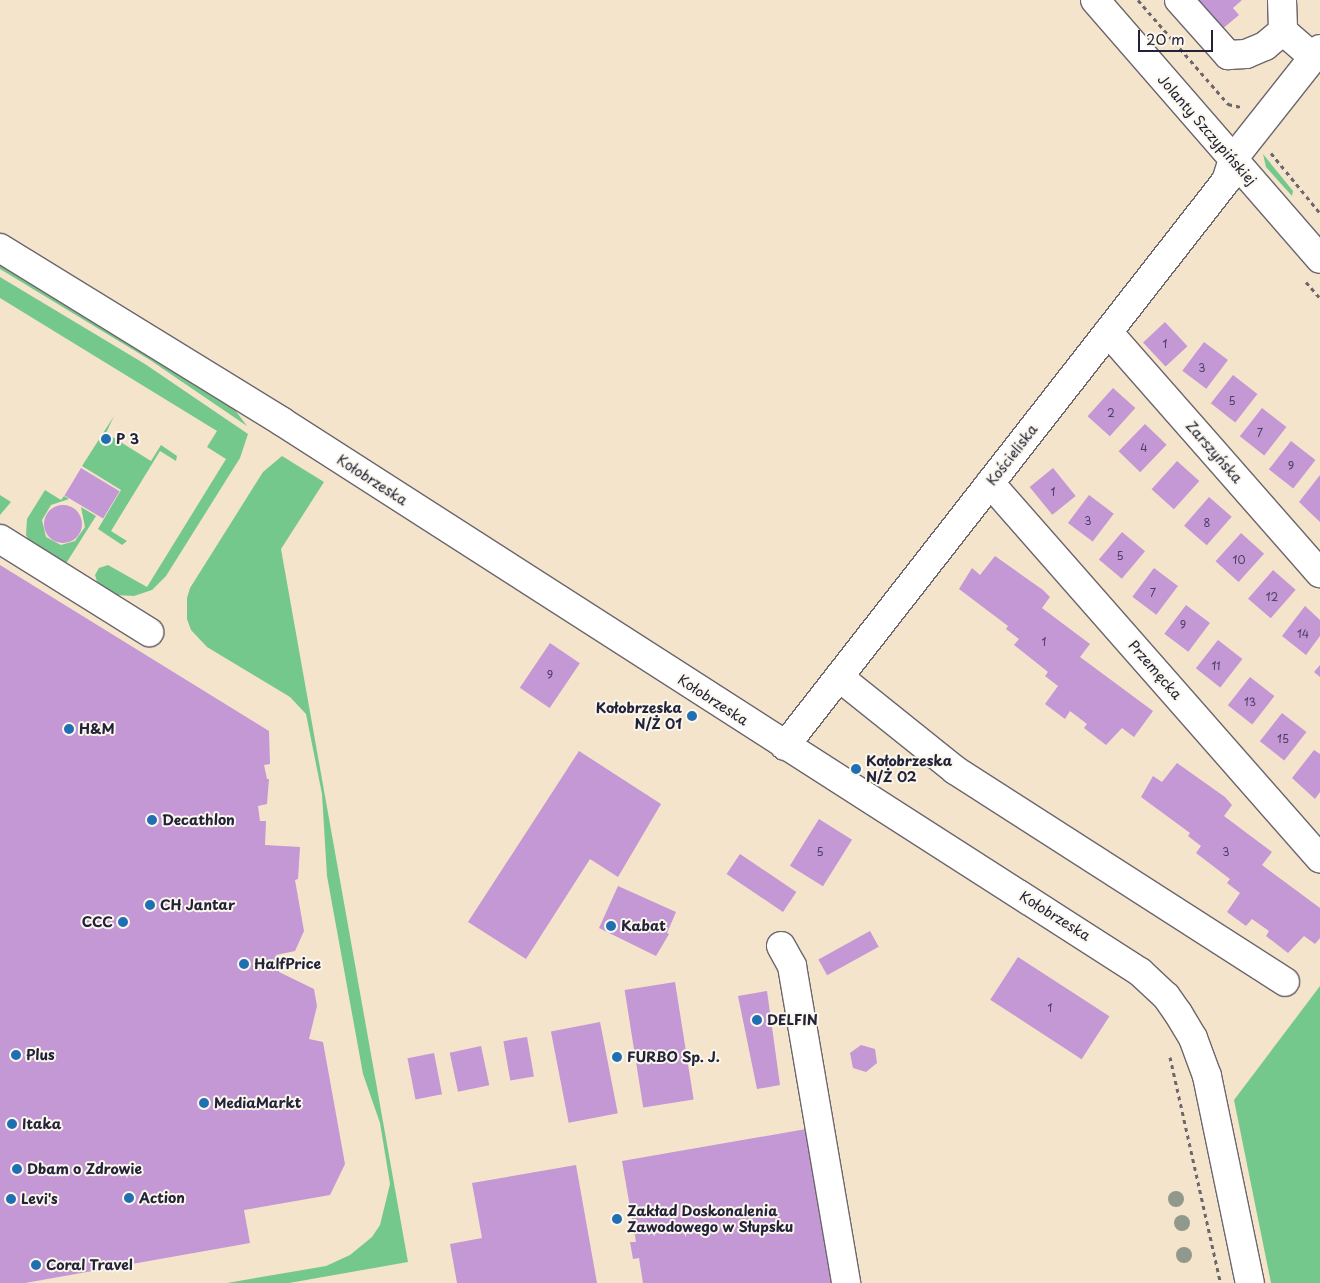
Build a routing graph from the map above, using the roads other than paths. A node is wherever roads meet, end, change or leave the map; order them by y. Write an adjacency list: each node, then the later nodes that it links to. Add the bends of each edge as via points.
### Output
1 (1095, 0): 6 (street, Jolanty Szczypińskiej)
2 (1179, 0): 4 (street, via 1228,55 1246,54 1265,46)
3 (1282, 0): 4 (street)
4 (1282, 31): 5 (street)
5 (1317, 53): 6 (street, Kościeliska)
6 (1233, 160): 8 (street, Jolanty Szczypińskiej); 9 (street, Kościeliska, via 1226,181)
7 (0, 248): 15 (street, Kołobrzeska, via 281,421)
8 (1320, 259)
9 (1108, 332): 10 (street, Kościeliska); 12 (street, Zarszyńska)
10 (990, 483): 14 (street, Kościeliska); 16 (street, Przemęcka)
11 (0, 539): 13 (street)
12 (1320, 573)
13 (149, 632)
14 (839, 677): 15 (street, Kościeliska); 18 (street, via 955,770)
15 (785, 746): 20 (street, Kołobrzeska, via 1098,943 1140,972 1166,996 1193,1038 1207,1076)
16 (1320, 858)
17 (781, 946): 19 (street, via 792,966)
18 (1285, 982)
19 (846, 1283)
20 (1250, 1283)

